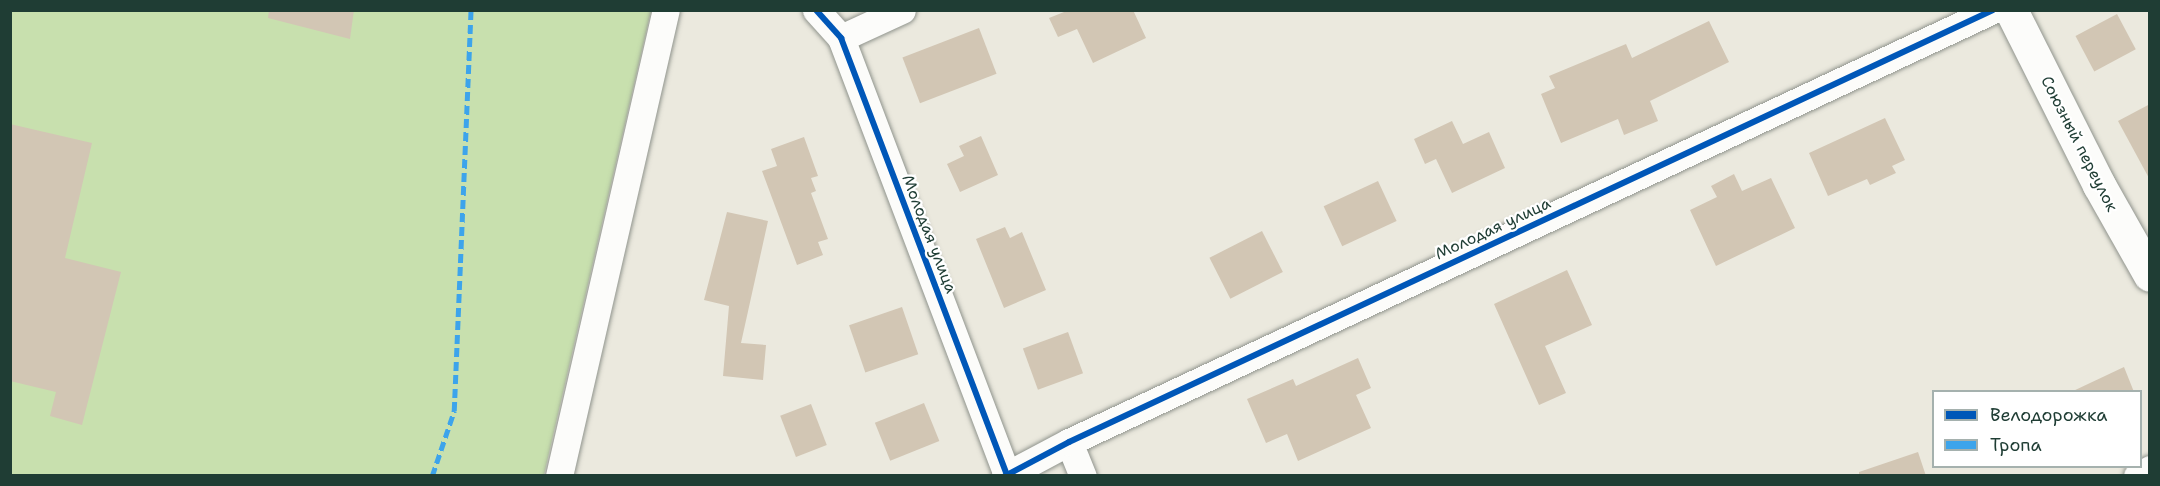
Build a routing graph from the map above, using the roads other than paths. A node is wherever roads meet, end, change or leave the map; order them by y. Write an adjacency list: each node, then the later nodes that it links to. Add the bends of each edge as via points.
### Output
1 (666, 10): 11 (street)
2 (816, 10): 6 (street, Молодая улица)
3 (902, 10): 6 (street)
4 (1994, 10): 8 (street, Молодая улица)
5 (2011, 10): 7 (street, Союзный переулок, via 2099,185)
6 (841, 38): 10 (street, Молодая улица)
7 (2150, 275)
8 (1069, 442): 10 (street, Молодая улица); 12 (street)
9 (2150, 469): 13 (street)
10 (1006, 475)
11 (559, 476)
12 (1083, 476)
13 (2137, 476)

